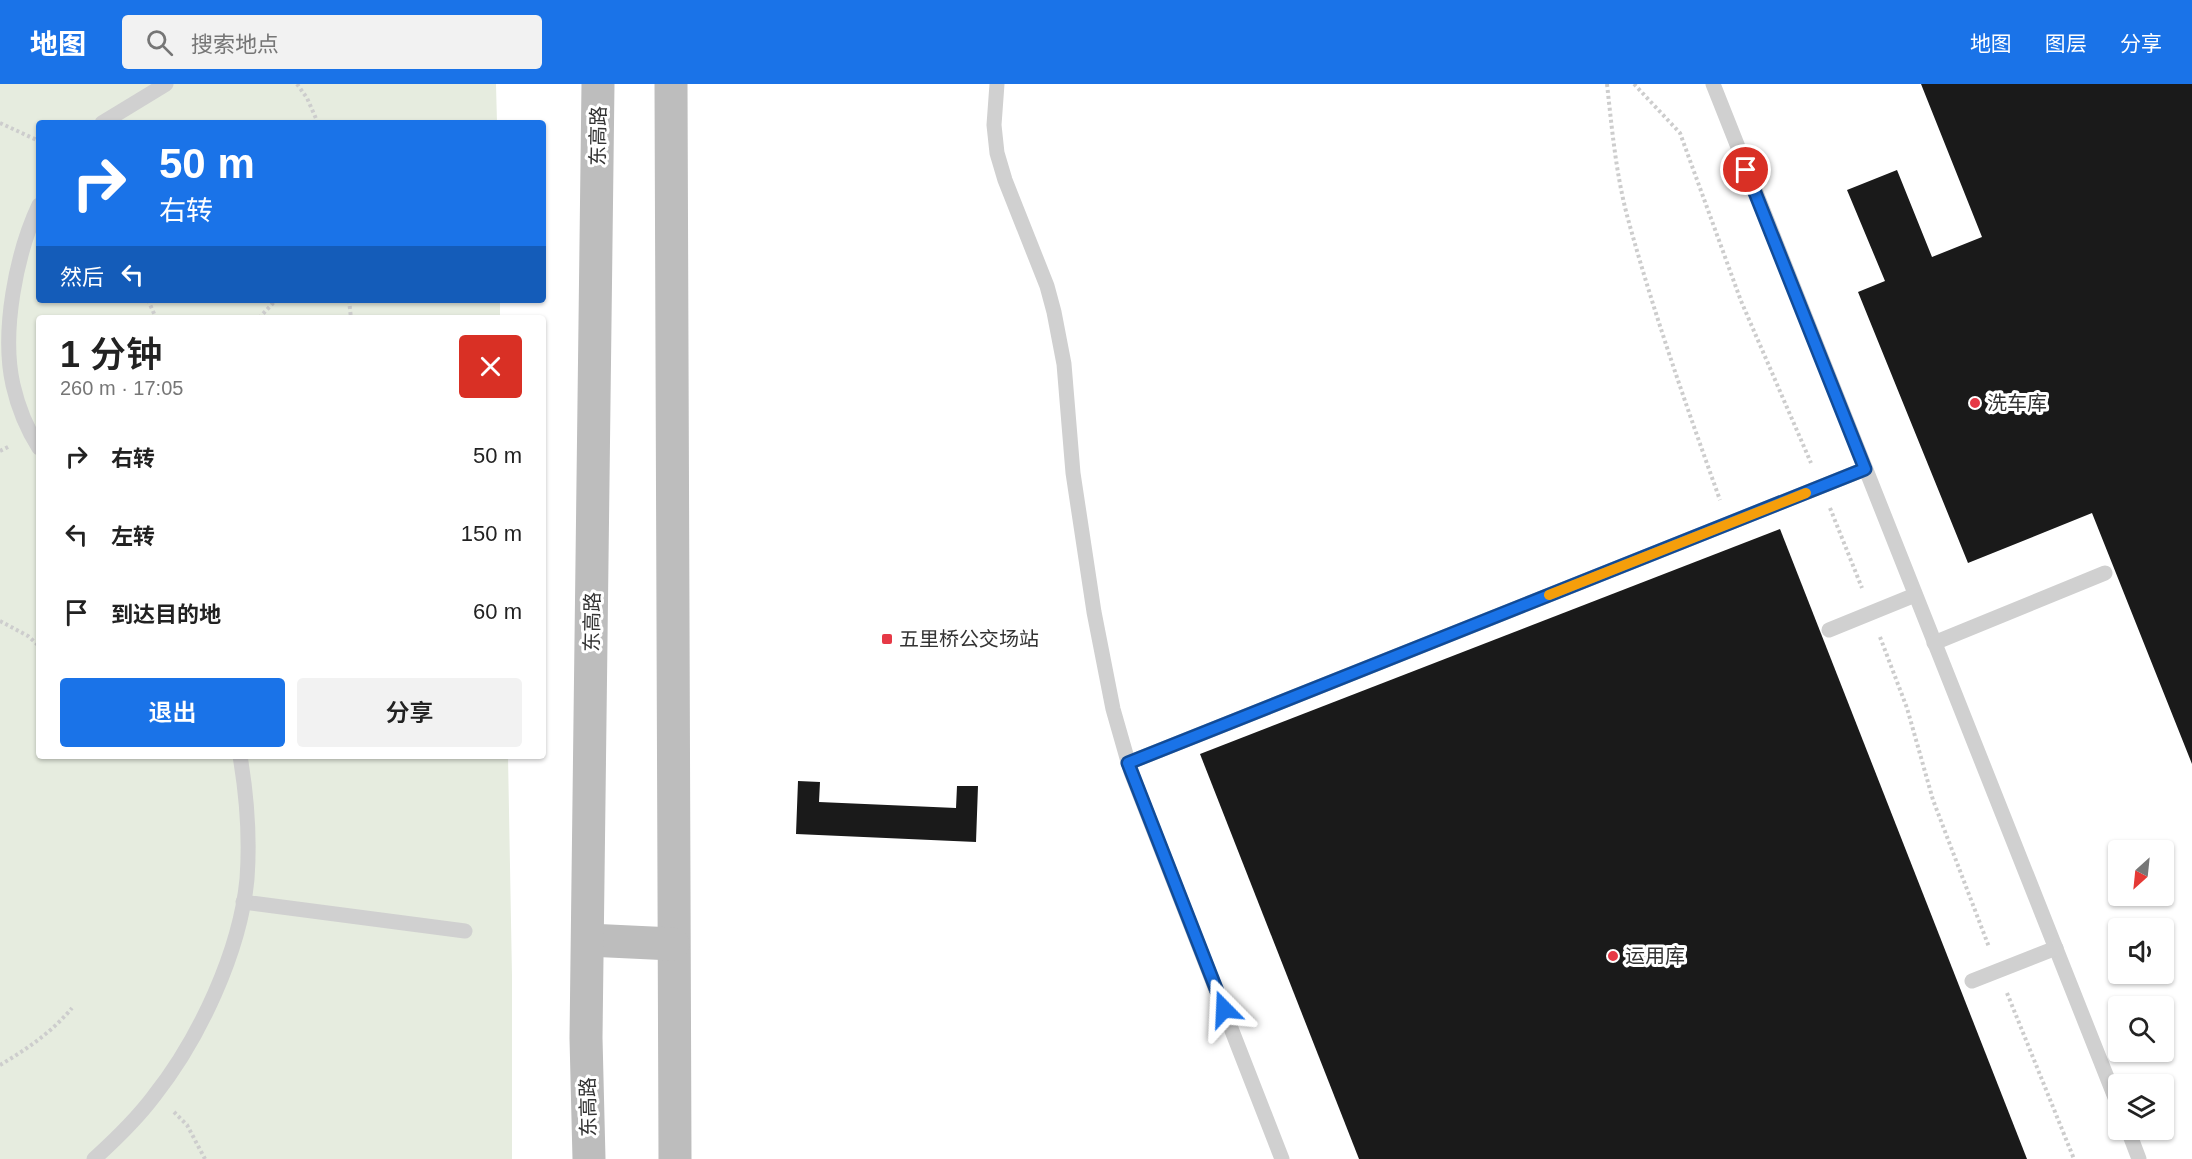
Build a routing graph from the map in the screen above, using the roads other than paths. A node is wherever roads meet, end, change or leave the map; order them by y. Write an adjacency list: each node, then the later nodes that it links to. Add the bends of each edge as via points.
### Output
1 (166, 84): 6 (lane)
2 (598, 84): 18 (street, 东高路)
3 (671, 84): 19 (street)
4 (997, 84): 15 (lane, via 997,153 1047,286 1060,338 1073,473 1089,582 1106,676)
5 (1713, 84): 9 (lane)
6 (107, 120)
7 (36, 213): 8 (lane, via 16,281 10,353 13,383)
8 (36, 442)
9 (1865, 469): 11 (lane); 15 (lane)
10 (2105, 573): 13 (lane)
11 (1915, 596): 12 (lane); 13 (lane)
12 (1829, 630)
13 (1934, 643): 20 (lane)
14 (241, 759): 16 (lane, via 249,836)
15 (1128, 763): 27 (lane)
16 (243, 902): 17 (lane); 24 (lane, via 225,967 191,1040 135,1120)
17 (465, 931)
18 (588, 940): 19 (street); 25 (street, 东高路)
19 (673, 944): 26 (street)
20 (2056, 948): 21 (lane); 22 (lane)
21 (1971, 981)
22 (2108, 1080)
23 (2132, 1140): 28 (lane)
24 (94, 1159)
25 (589, 1159)
26 (675, 1159)
27 (1282, 1159)
28 (2139, 1159)

